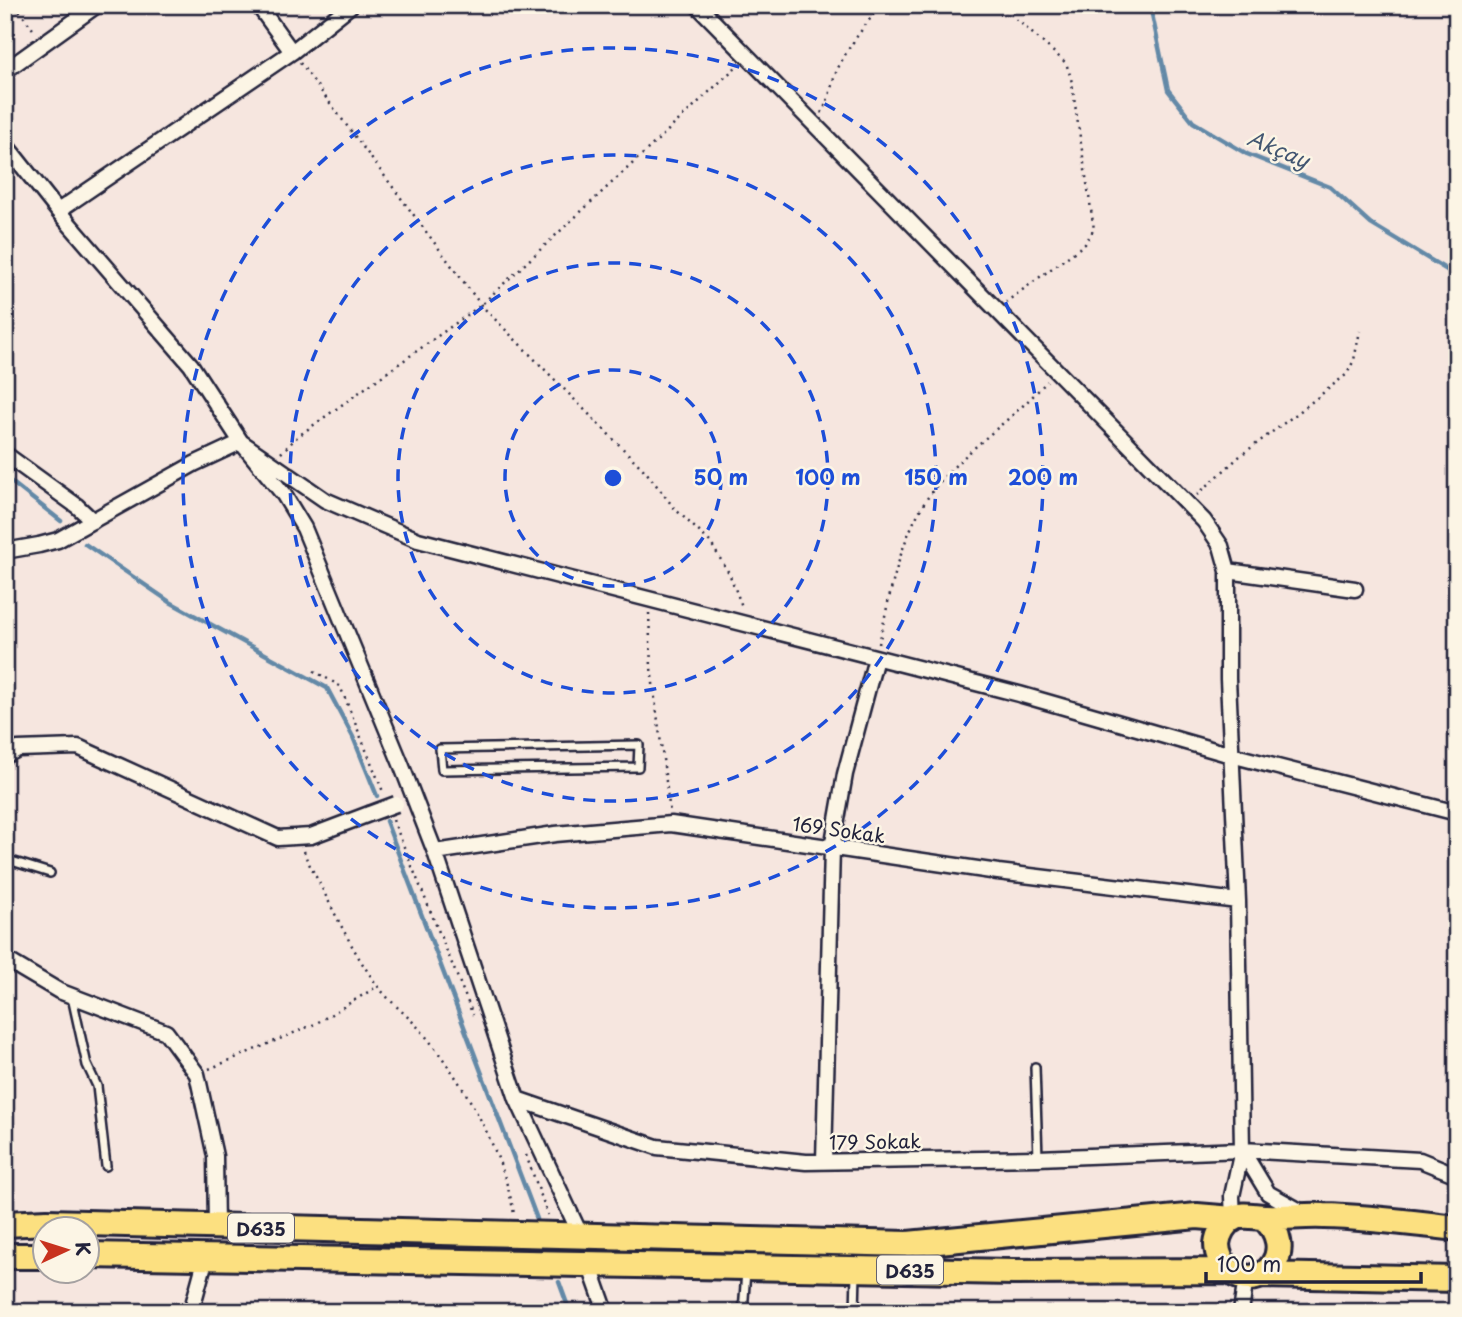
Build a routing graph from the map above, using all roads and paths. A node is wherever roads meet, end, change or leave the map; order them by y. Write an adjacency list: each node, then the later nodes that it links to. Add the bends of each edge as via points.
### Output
1 (15, 5): 8 (path)
2 (97, 5): 8 (street)
3 (258, 5): 9 (street)
4 (351, 5): 9 (street)
5 (697, 5): 10 (street)
6 (881, 5): 12 (path, via 838,68 827,104)
7 (1000, 5): 16 (path, via 1066,63 1094,229 1085,244 1010,298)
8 (43, 43): 11 (street)
9 (292, 52): 14 (street); 15 (path)
10 (747, 56): 12 (street); 15 (path)
11 (5, 71)
12 (814, 125): 16 (street)
13 (5, 144): 14 (street)
14 (58, 211): 19 (street, via 191,365)
15 (481, 305): 21 (path, via 297,437); 28 (path, via 710,542 742,602)
16 (998, 312): 18 (street)
17 (1360, 331): 22 (path, via 1347,374 1240,456)
18 (1055, 371): 22 (street); 29 (path, via 937,485 921,508 909,531)
19 (241, 442): 21 (street); 23 (street); 34 (street, via 304,528)
20 (5, 454): 23 (street)
21 (271, 463): 27 (street, via 325,500 418,540)
22 (1187, 504): 25 (street, via 1221,546)
23 (93, 521): 24 (street, via 58,540)
24 (5, 551)
25 (1228, 571): 26 (street); 31 (street)
26 (1355, 589)
27 (649, 600): 28 (street); 37 (path, via 651,668)
28 (747, 625): 29 (street)
29 (876, 658): 31 (street); 39 (street, via 845,774)
30 (314, 671): 35 (path, via 340,686)
31 (1231, 755): 36 (street); 43 (street)
32 (5, 756): 38 (street, via 19,750 78,747 278,838)
33 (638, 767): 33 (lane, via 442,770 440,749 639,745)
34 (414, 797): 35 (street); 40 (street)
35 (391, 805): 38 (street, bridge); 47 (path)
36 (1457, 813)
37 (671, 824): 39 (street, 169 Sokak); 40 (street, 169 Sokak, via 555,834)
38 (300, 837): 45 (path, via 307,860)
39 (832, 848): 43 (street, 169 Sokak); 54 (street)
40 (435, 852): 50 (street)
41 (5, 859): 42 (lane)
42 (50, 873)
43 (1238, 901): 52 (street)
44 (5, 959): 46 (street)
45 (378, 986): 49 (path, via 315,1024); 65 (path, via 462,1086 489,1139 510,1196)
46 (72, 996): 49 (street, via 166,1032); 55 (lane, via 87,1065 97,1086)
47 (477, 1025)
48 (1035, 1067): 53 (lane)
49 (197, 1074): 63 (street, via 215,1156)
50 (517, 1099): 54 (street, 179 Sokak, via 657,1147); 66 (street)
51 (524, 1148): 61 (path)
52 (1242, 1150): 53 (street, 179 Sokak); 56 (street, 179 Sokak, via 1420,1160); 57 (street); 58 (street)
53 (1038, 1157): 54 (street, 179 Sokak)
54 (824, 1161)
55 (106, 1166)
56 (1457, 1174)
57 (1234, 1187): 59 (street); 60 (street)
58 (1265, 1205): 60 (highway, D635); 64 (highway, D635, via 1310,1216); 74 (highway, via 1280,1242 1275,1262 1268,1270)
59 (1197, 1216): 60 (highway, D635); 66 (highway, D635, via 908,1244)
60 (1233, 1219): 74 (highway, via 1225,1225 1217,1244 1218,1255)
61 (551, 1221)
62 (5, 1224): 63 (highway, D635)
63 (216, 1227): 65 (highway, D635)
64 (1457, 1228)
65 (517, 1235): 66 (highway, D635)
66 (581, 1236)
67 (102, 1255): 70 (highway, D635)
68 (5, 1256): 69 (highway)
69 (32, 1256)
70 (206, 1257): 71 (highway, D635); 76 (street)
71 (589, 1264): 72 (highway, D635); 77 (street)
72 (746, 1267): 73 (highway, D635); 78 (lane)
73 (856, 1269): 74 (highway, D635); 79 (lane)
74 (1245, 1274): 75 (highway, D635); 80 (street)
75 (1457, 1279)
76 (191, 1312)
77 (606, 1312)
78 (743, 1312)
79 (855, 1312)
80 (1241, 1312)

